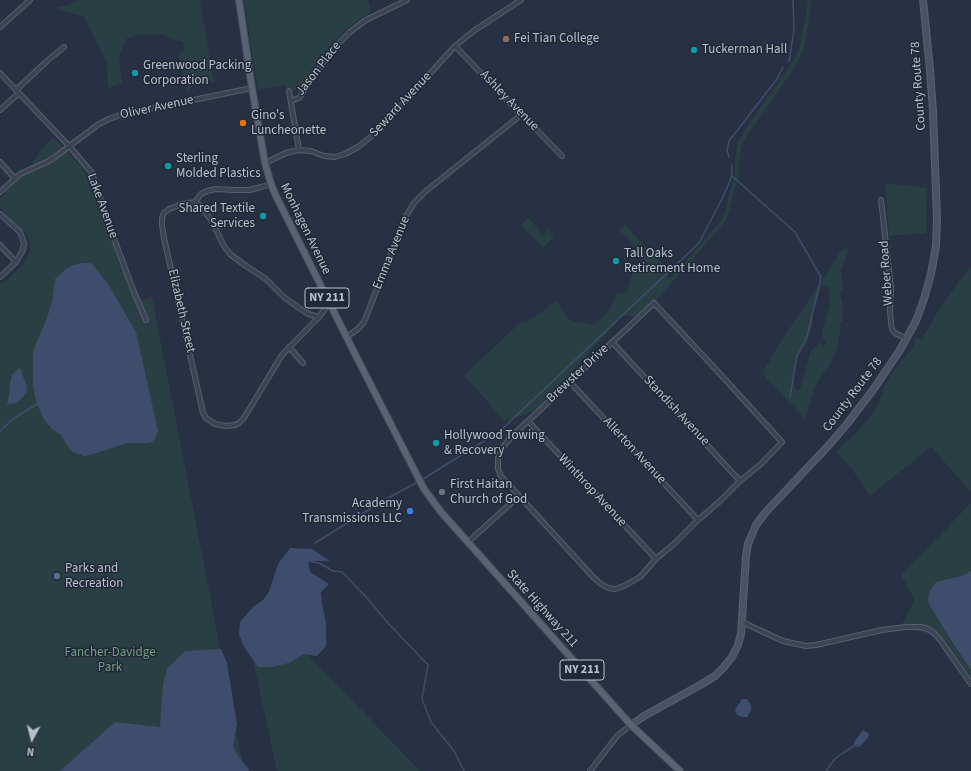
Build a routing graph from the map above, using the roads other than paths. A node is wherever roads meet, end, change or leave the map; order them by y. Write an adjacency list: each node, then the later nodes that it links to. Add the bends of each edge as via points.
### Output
1 (30, 0): 6 (street)
2 (238, 0): 10 (main road, Monhagen Avenue / NY 211)
3 (408, 0): 13 (street, Jason Place, via 366,20 350,32 331,51 299,98)
4 (521, 0): 7 (street, Seward Avenue)
5 (923, 0): 34 (street, County Route 78, via 933,112 936,246 924,299)
6 (0, 27)
7 (455, 46): 15 (street, Ashley Avenue); 17 (street, Seward Avenue, via 387,121 358,147 335,157 324,156 311,150)
8 (64, 47): 12 (street)
9 (0, 73): 12 (street, Lake Avenue)
10 (252, 88): 16 (street, Oliver Avenue, via 109,118); 20 (main road, Monhagen Avenue / NY 211)
11 (289, 91): 13 (street)
12 (17, 92): 14 (street); 16 (street, Lake Avenue)
13 (291, 101): 17 (street)
14 (0, 110)
15 (521, 115): 18 (street, Ashley Avenue); 33 (street, Emma Avenue, via 414,204 406,216 364,322)
16 (70, 147): 21 (street, Oliver Avenue); 32 (street, Lake Avenue, via 92,173 113,236)
17 (299, 150): 20 (street, Seward Avenue)
18 (562, 156)
19 (0, 162): 21 (street)
20 (264, 163): 22 (main road, Monhagen Avenue / NY 211)
21 (15, 178): 23 (street, Oliver Avenue)
22 (271, 184): 25 (street, via 250,190 207,191); 30 (main road, Monhagen Avenue / NY 211)
23 (0, 192)
24 (881, 200): 34 (street, Weber Road, via 891,288 891,324 895,333)
25 (195, 202): 31 (street, via 211,220 230,254 266,278 285,298 308,314); 36 (street, Elizabeth Street, via 166,211 162,225 206,418 215,424 226,426 239,423)
26 (0, 214): 28 (street, via 16,227 23,238 23,250)
27 (0, 245): 28 (street)
28 (16, 262): 29 (street)
29 (0, 277)
30 (329, 303): 31 (street); 33 (main road, Monhagen Avenue / NY 211)
31 (319, 317): 36 (street)
32 (146, 320)
33 (347, 337): 43 (main road, Monhagen Avenue / NY 211, via 424,489)
34 (907, 338): 46 (street, County Route 78, via 847,424 756,525 746,556)
35 (612, 342): 38 (street, Brewster Drive); 40 (street, Standish Avenue); 40 (street, Brewster Drive, via 654,303 722,376 782,442)
36 (289, 347): 37 (street)
37 (303, 363)
38 (570, 382): 39 (street, Brewster Drive); 42 (street, Allerton Avenue)
39 (528, 421): 41 (street, Brewster Drive, via 506,443 498,458 500,476); 44 (street, Winthrop Avenue)
40 (740, 481): 42 (street, Brewster Drive)
41 (518, 496): 43 (street); 44 (street, Brewster Drive, via 594,578 608,588 630,584)
42 (698, 520): 44 (street, Brewster Drive)
43 (468, 542): 45 (main road, Monhagen Avenue / NY 211)
44 (656, 559)
45 (489, 565): 48 (main road, State Highway 211 / NY 211)
46 (742, 622): 47 (street, via 783,641 806,646 882,630 921,627 934,633); 48 (street, County Route 78, via 736,652 715,676)
47 (971, 684)
48 (631, 725): 49 (street, via 617,736); 50 (main road, State Highway 211 / NY 211)
49 (590, 771)
50 (680, 771)

